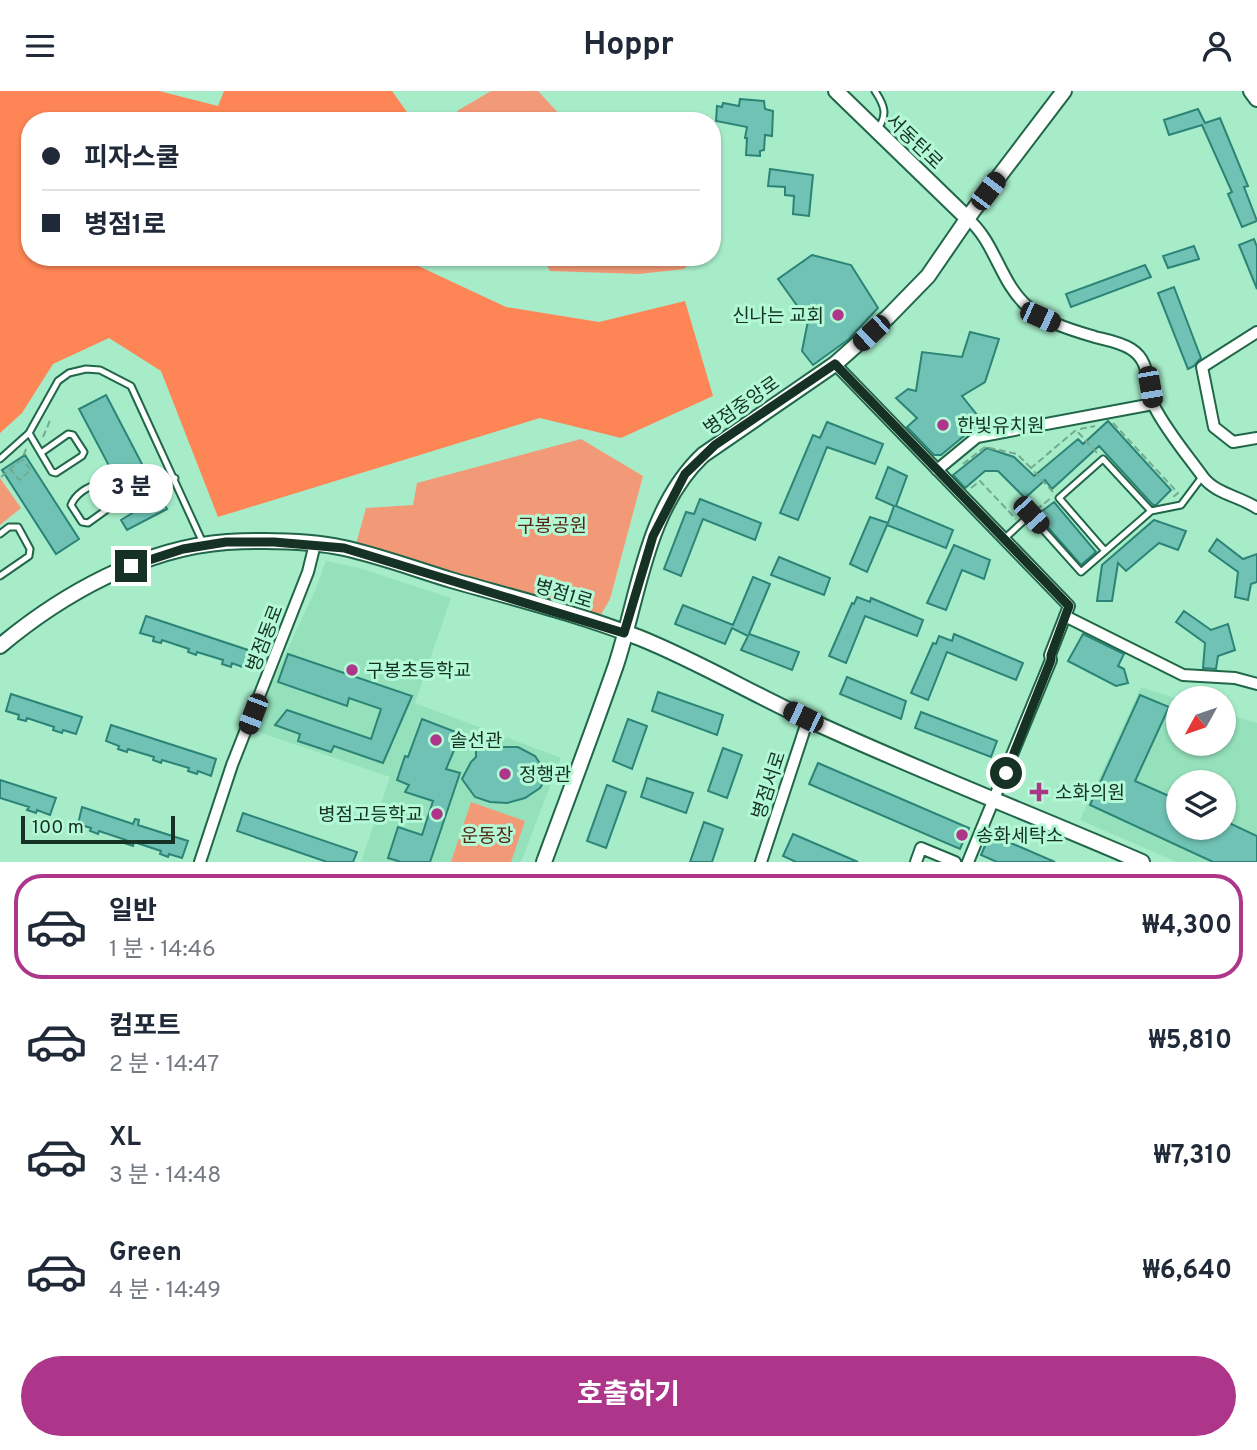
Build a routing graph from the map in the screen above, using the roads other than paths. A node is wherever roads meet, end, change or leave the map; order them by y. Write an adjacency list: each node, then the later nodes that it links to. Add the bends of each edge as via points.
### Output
1 (836, 91): 6 (street, 서동탄로)
2 (875, 91): 6 (lane, via 885,113)
3 (1064, 91): 7 (street, 병점중앙로)
4 (1251, 91): 5 (street)
5 (1257, 99)
6 (877, 131): 7 (street, 서동탄로)
7 (968, 219): 9 (street, 병점중앙로, via 928,275); 10 (street, via 985,235 1000,269 1025,304 1040,317 1130,348 1140,357)
8 (1257, 332): 12 (street, via 1202,366 1214,427 1233,442)
9 (835, 364): 15 (street); 28 (street, 병점중앙로, via 715,445 685,474 653,536)
10 (1153, 404): 15 (street, via 976,437); 16 (street)
11 (29, 433): 13 (lane); 14 (lane); 17 (lane, via 58,381 69,373 100,370 131,386)
12 (1257, 438)
13 (41, 453): 13 (lane, via 56,473 84,452 68,434)
14 (0, 459)
15 (937, 470): 22 (street)
16 (1203, 477): 19 (street, via 1210,487); 20 (lane, via 1181,505)
17 (175, 478): 18 (lane, via 132,503); 24 (lane)
18 (113, 505): 18 (lane, via 99,485 73,498 71,505 82,522 88,523)
19 (1257, 508)
20 (1151, 510): 25 (lane); 25 (lane, via 1102,459 1059,498)
21 (0, 534): 26 (lane, via 18,527 30,549 29,556)
22 (1004, 539): 25 (lane, via 1031,515 1081,572); 27 (street, via 1069,606)
23 (315, 544): 24 (street, 병점1로, via 226,542); 28 (street, 병점1로, via 344,548); 33 (street, 병점동로)
24 (205, 546): 29 (street, 병점1로, via 156,557 98,582 38,617)
25 (1105, 551)
26 (0, 576)
27 (1065, 615): 30 (street, via 1183,675); 32 (street)
28 (624, 633): 31 (street, 병점1로); 34 (street, 병점중앙로)
29 (0, 646)
30 (1257, 684)
31 (808, 719): 32 (street, 병점1로); 35 (street, 병점서로)
32 (995, 799): 38 (street); 39 (street, 병점1로)
33 (200, 862)
34 (544, 862)
35 (761, 862)
36 (916, 862): 37 (street, via 922,848)
37 (954, 862)
38 (968, 862)
39 (1142, 862)

